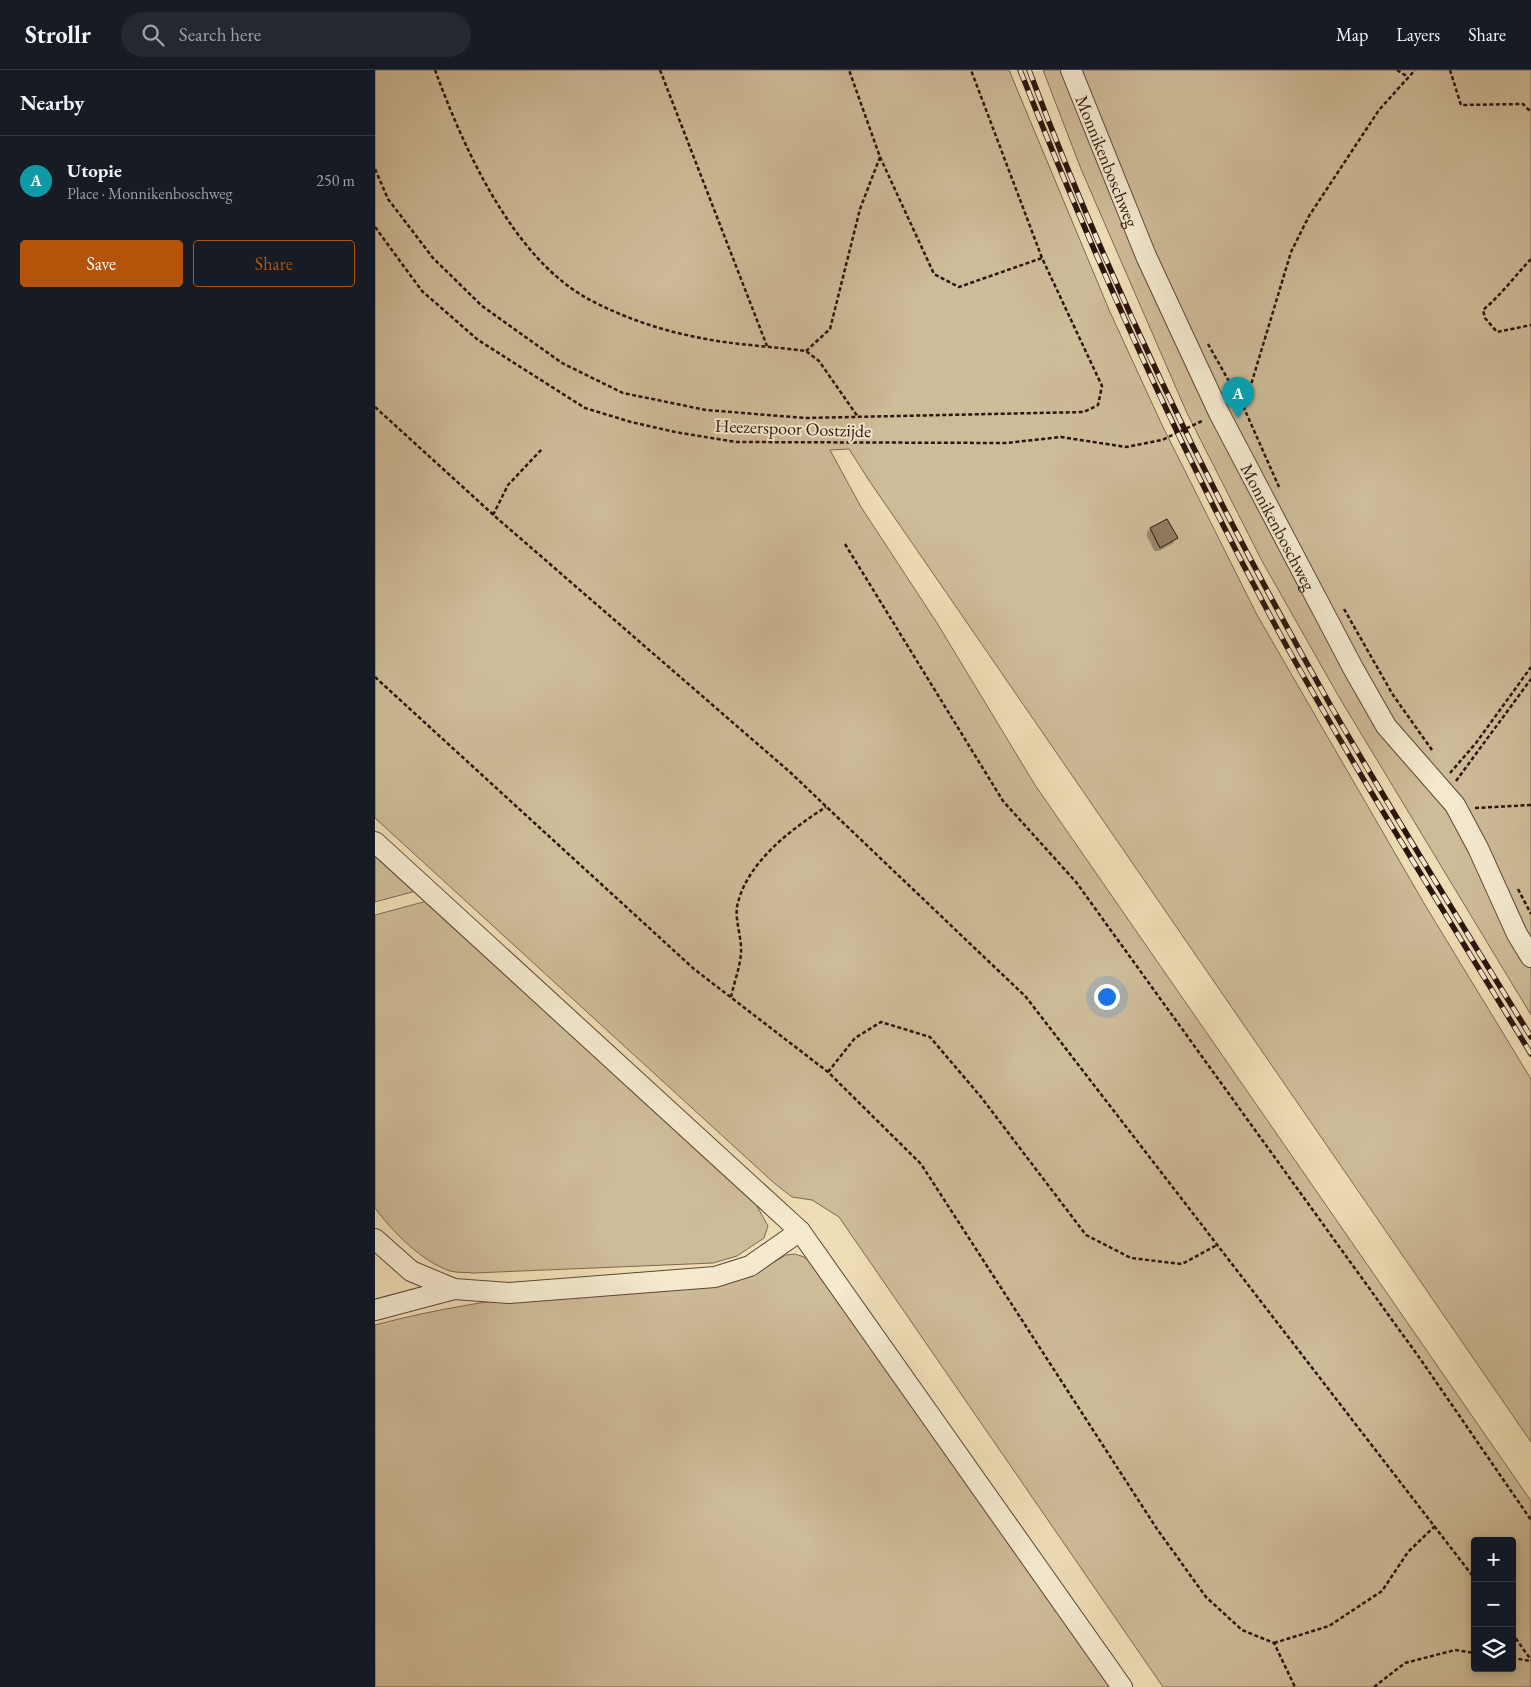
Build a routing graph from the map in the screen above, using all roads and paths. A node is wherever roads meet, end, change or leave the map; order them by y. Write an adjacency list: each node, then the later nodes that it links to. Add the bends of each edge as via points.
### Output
1 (435, 70): 18 (path, via 480,176 518,236 554,274 591,301 638,322 697,338)
2 (660, 70): 18 (path)
3 (849, 70): 11 (path)
4 (971, 70): 14 (path)
5 (1071, 70): 22 (street, Monnikenboschweg, via 1146,256)
6 (1397, 70): 9 (path)
7 (1415, 70): 9 (path)
8 (1449, 70): 10 (path, via 1461,105 1523,104)
9 (1407, 76): 21 (path, via 1379,110 1309,216 1291,252)
10 (1531, 112)
11 (880, 157): 14 (path, via 935,274 959,287); 19 (path, via 860,209 830,329)
12 (375, 169): 23 (path, via 388,199 433,258 482,306 562,363 623,393 706,410 805,418)
13 (375, 227): 22 (path, Heezerspoor Oostzijde, via 422,291 478,340 585,408 675,432 736,442 1006,443 1061,436 1126,447 1161,440)
14 (1042, 258): 23 (path, via 1102,386 1098,405 1084,412)
15 (1531, 259): 16 (path, via 1483,310 1485,318 1497,332)
16 (1531, 325)
17 (1206, 340): 21 (path)
18 (767, 346): 19 (path)
19 (806, 351): 23 (path, via 819,362)
20 (375, 407): 26 (path)
21 (1244, 408): 25 (path)
22 (1219, 413): 43 (street, Monnikenboschweg, via 1381,718 1455,805)
23 (859, 417)
24 (542, 449): 26 (path, via 509,485)
25 (1280, 488)
26 (493, 515): 38 (path)
27 (845, 544): 51 (path, via 1003,801 1076,882 1421,1360)
28 (1342, 606): 32 (path, via 1393,695)
29 (1531, 667): 34 (path, via 1476,743)
30 (375, 677): 44 (path, via 694,969)
31 (1531, 679): 35 (path)
32 (1433, 750)
33 (1444, 766): 34 (path)
34 (1449, 774): 35 (path)
35 (1455, 782): 36 (path)
36 (1459, 788)
37 (1531, 805): 39 (path, via 1471,808)
38 (827, 807): 44 (path, via 797,827 753,867 737,908 741,953); 48 (path, via 1026,997)
39 (1476, 816)
40 (375, 842): 46 (street)
41 (1514, 881): 42 (path)
42 (1531, 914)
43 (1531, 957)
44 (731, 997): 45 (path)
45 (828, 1072): 48 (path, via 855,1038 881,1022 930,1038 981,1097 1086,1235 1131,1258 1182,1264); 55 (path, via 921,1164 1157,1529 1206,1597 1242,1630)
46 (800, 1231): 49 (street, via 750,1266 715,1277 509,1293); 59 (street)
47 (375, 1239): 49 (street, via 411,1271)
48 (1217, 1244): 52 (path)
49 (454, 1289): 50 (street)
50 (375, 1310)
51 (1531, 1520)
52 (1435, 1526): 53 (path); 55 (path, via 1408,1552 1381,1591 1329,1626)
53 (1471, 1574)
54 (1516, 1639): 58 (path)
55 (1274, 1643): 60 (path)
56 (1471, 1652): 61 (path, via 1455,1650 1405,1663)
57 (1516, 1658): 58 (path)
58 (1531, 1660)
59 (1122, 1687)
60 (1295, 1687)
61 (1374, 1687)

